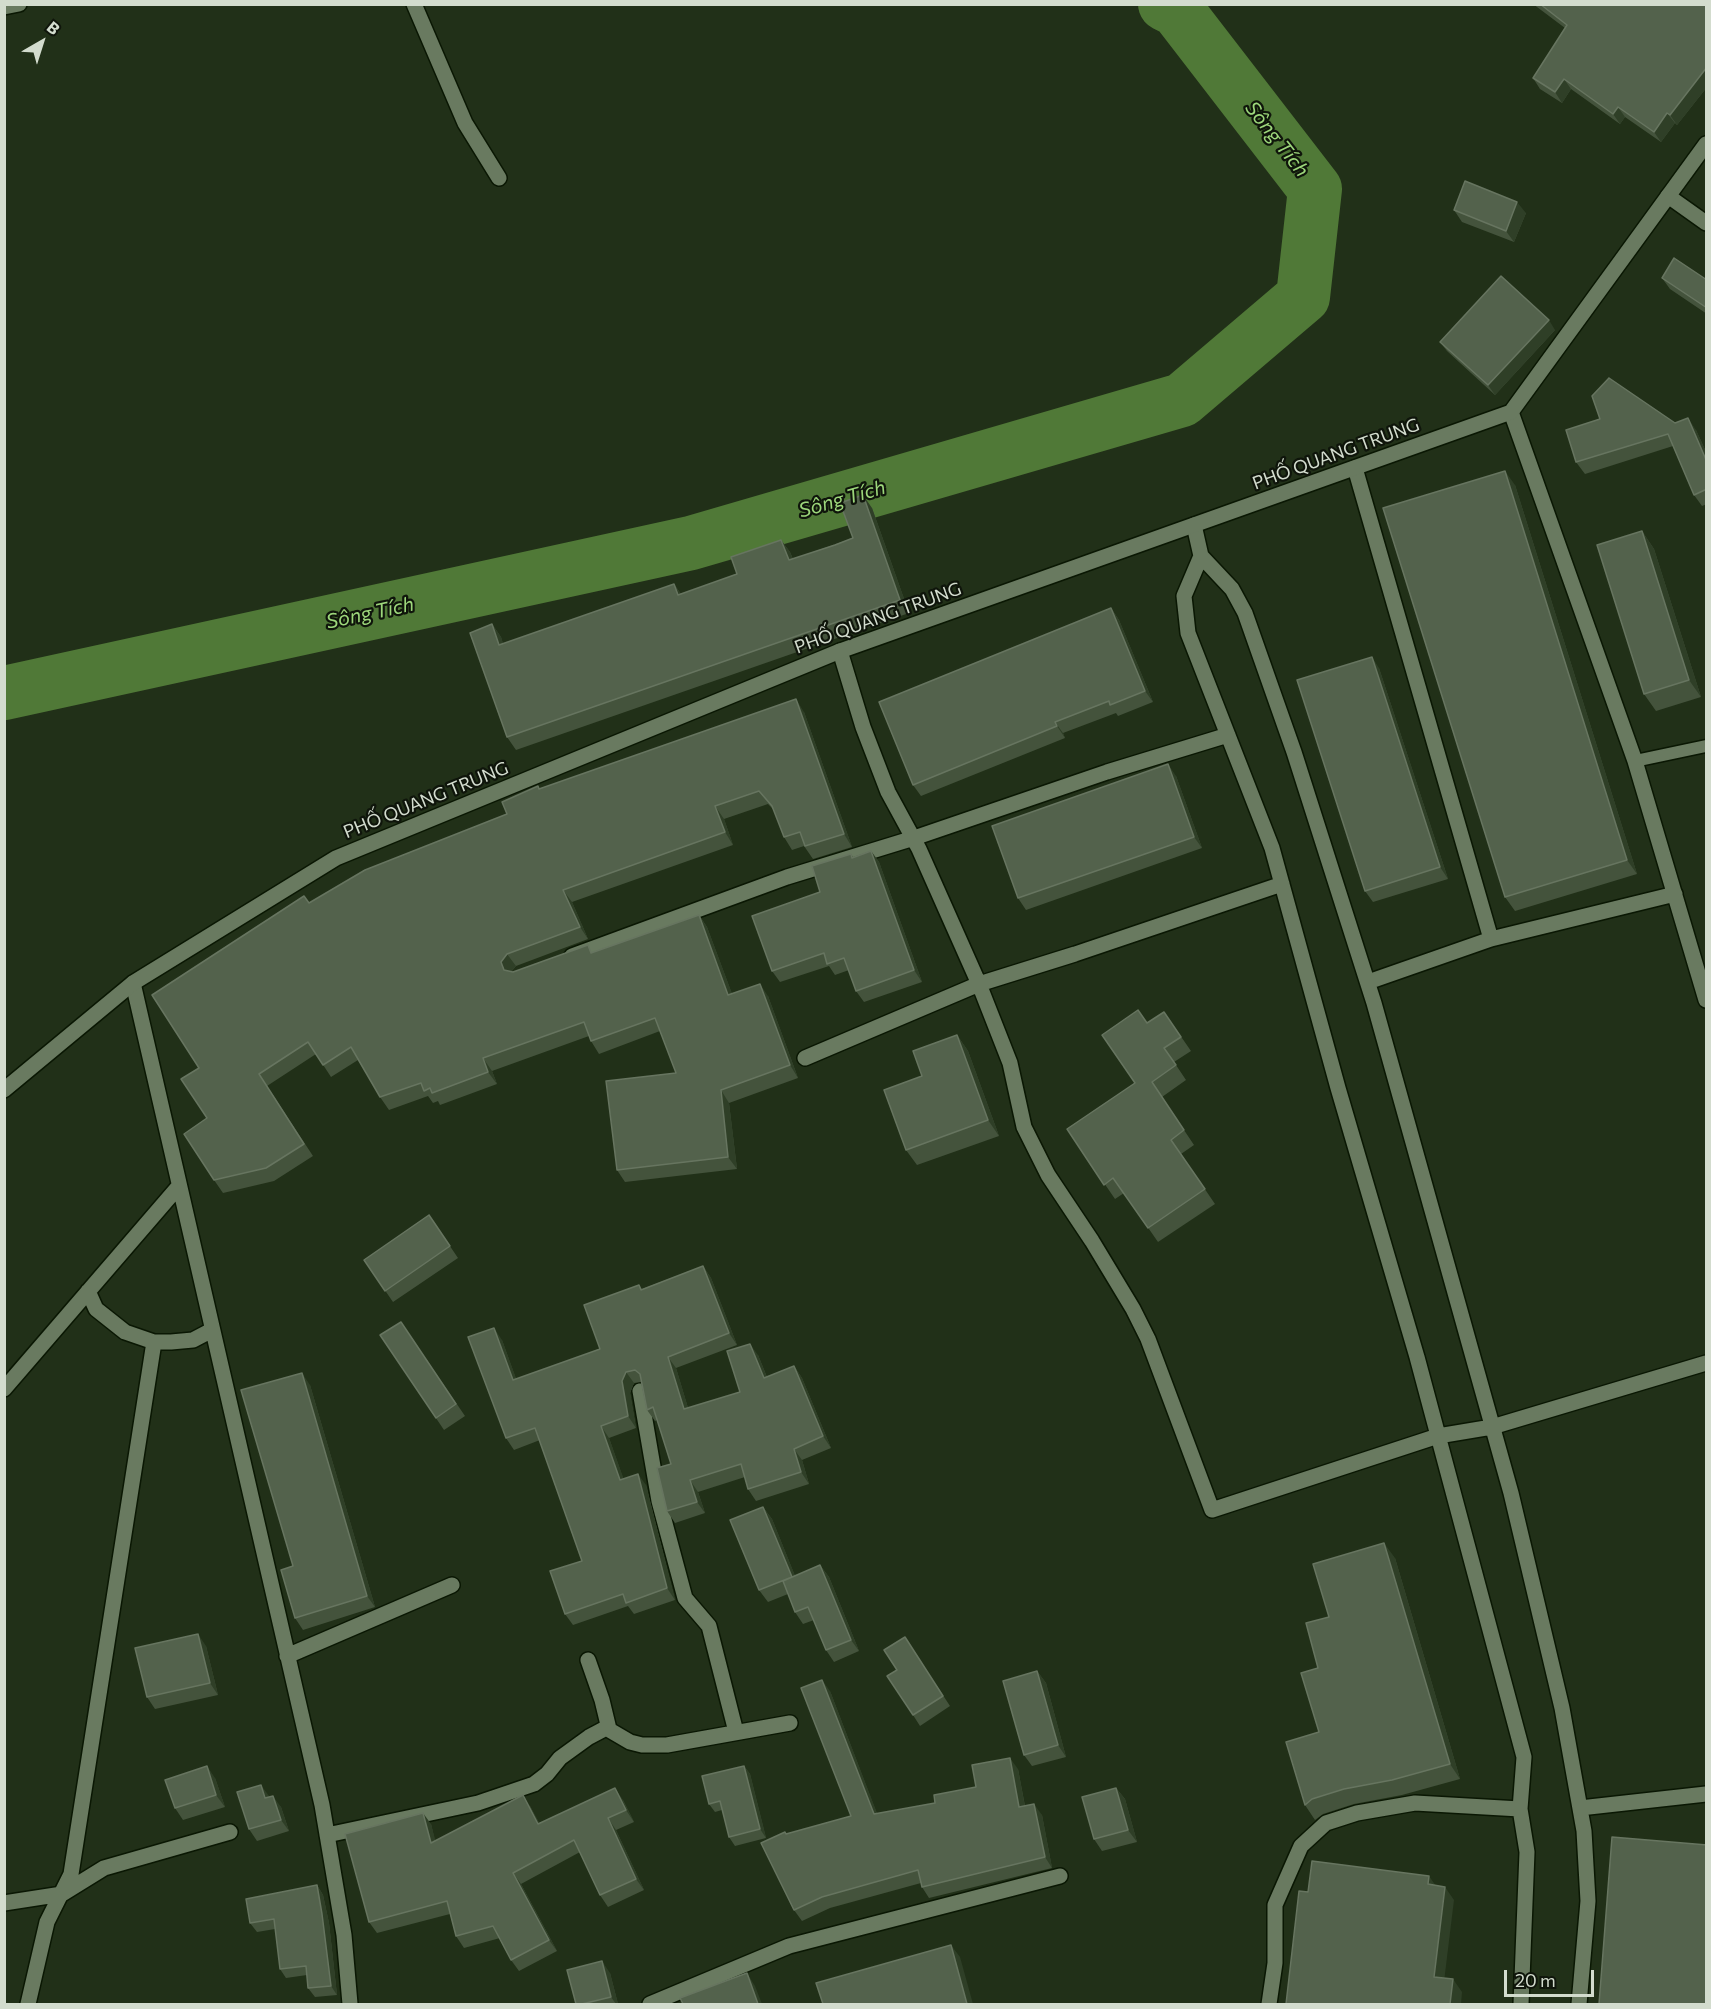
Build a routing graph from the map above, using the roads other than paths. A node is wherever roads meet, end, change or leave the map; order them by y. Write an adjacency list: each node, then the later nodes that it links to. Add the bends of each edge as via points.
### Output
1 (19, 4): 3 (street)
2 (414, 4): 5 (street, via 465,123)
3 (4, 7)
4 (1707, 144): 6 (street)
5 (499, 178)
6 (1668, 196): 7 (street); 8 (street)
7 (1707, 223)
8 (1511, 412): 9 (street, PHỐ QUANG TRUNG); 15 (street)
9 (1355, 468): 10 (street, PHỐ QUANG TRUNG); 19 (street)
10 (1194, 525): 11 (street); 12 (street, PHỐ QUANG TRUNG)
11 (1201, 556): 13 (street, via 1184,597 1188,633); 21 (street, via 1232,590 1245,613)
12 (840, 651): 16 (street, via 888,792); 22 (street, PHỐ QUANG TRUNG, via 336,858)
13 (1228, 735): 16 (street); 17 (street)
14 (1707, 746): 15 (lane)
15 (1635, 762): 18 (street)
16 (914, 838): 20 (street, via 787,877); 23 (street)
17 (1282, 884): 23 (street); 35 (street)
18 (1675, 894): 19 (street); 24 (street)
19 (1491, 939): 21 (street)
20 (563, 959)
21 (1368, 982): 34 (street)
22 (133, 983): 26 (street, PHỐ QUANG TRUNG); 27 (street)
23 (979, 984): 25 (street); 35 (street, via 1010,1063 1024,1127 1047,1175 1092,1241 1148,1339 1212,1510)
24 (1707, 1000)
25 (805, 1059)
26 (4, 1090)
27 (179, 1186): 28 (street); 29 (street)
28 (88, 1292): 30 (street, via 96,1309 124,1332); 32 (street)
29 (212, 1330): 30 (street, via 193,1340); 37 (street)
30 (154, 1342): 48 (street, via 71,1874)
31 (1707, 1363): 34 (street)
32 (4, 1389)
33 (640, 1391): 41 (street, via 659,1501 685,1598 710,1626)
34 (1492, 1427): 35 (street); 43 (street, via 1562,1708)
35 (1438, 1436): 44 (street, via 1524,1757)
36 (452, 1586): 37 (street)
37 (287, 1656): 46 (street)
38 (588, 1660): 40 (street)
39 (790, 1723): 41 (street)
40 (609, 1729): 41 (street, via 642,1745 667,1745); 46 (street, via 589,1737 534,1784 478,1803)
41 (736, 1732)
42 (1707, 1794): 43 (street)
43 (1580, 1808): 55 (street, via 1588,1901)
44 (1520, 1809): 53 (street, via 1415,1803 1326,1823 1301,1846 1275,1905 1275,1963); 54 (street, via 1527,1852)
45 (230, 1832): 48 (street, via 104,1868)
46 (327, 1836): 51 (street, via 345,1935)
47 (1060, 1876): 52 (street, via 789,1946)
48 (62, 1894): 49 (street); 50 (street, via 47,1922)
49 (4, 1903)
50 (28, 2004)
51 (350, 2004)
52 (650, 2004)
53 (1269, 2004)
54 (1521, 2004)
55 (1579, 2004)

